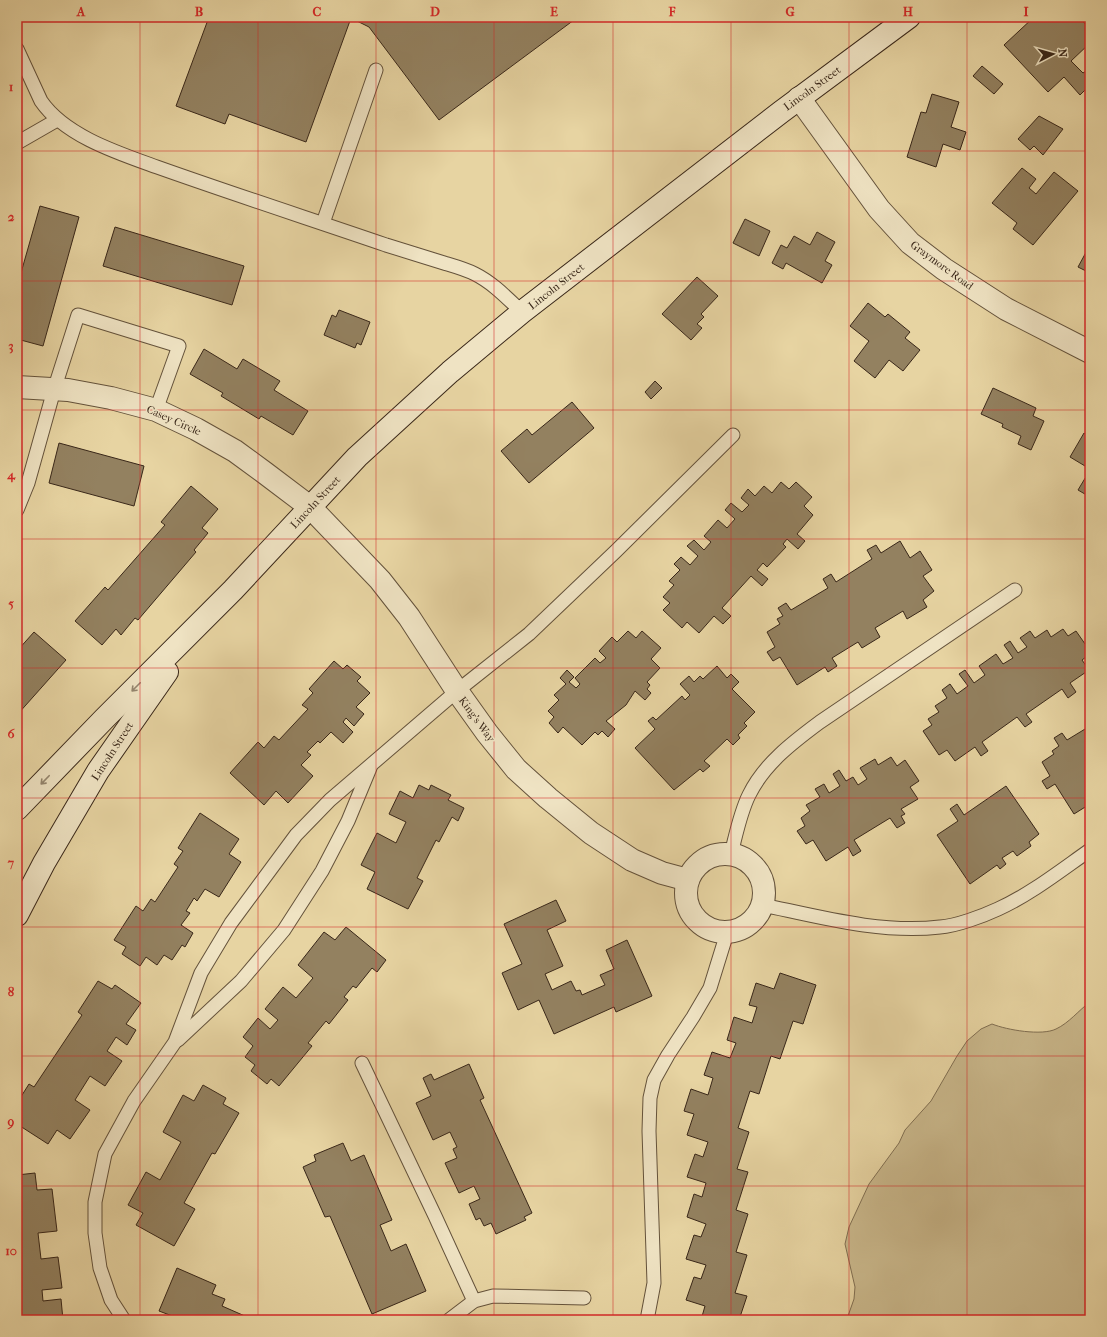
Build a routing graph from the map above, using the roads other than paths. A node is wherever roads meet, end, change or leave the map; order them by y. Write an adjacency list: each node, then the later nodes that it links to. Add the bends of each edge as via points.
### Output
1 (910, 17): 4 (street, Lincoln Street)
2 (17, 49): 5 (lane, via 41,101)
3 (376, 70): 7 (lane)
4 (799, 98): 8 (street, Lincoln Street); 9 (street, Graymore Road, via 879,209 910,243 944,269 1006,308)
5 (57, 120): 6 (lane); 7 (lane, via 85,137 123,154)
6 (17, 143)
7 (323, 223): 8 (lane, via 469,271 501,292)
8 (522, 312): 14 (street, Lincoln Street, via 415,403 357,457)
9 (1090, 352)
10 (17, 387): 11 (street, Casey Circle)
11 (54, 390): 12 (street, Casey Circle, via 111,398); 12 (lane, via 78,315 179,346); 15 (lane, via 28,483)
12 (156, 410): 14 (street, Casey Circle, via 196,428 235,451)
13 (733, 435): 18 (lane, via 534,628)
14 (310, 507): 16 (street, Lincoln Street); 18 (street, King's Way, via 380,580 409,617)
15 (17, 510)
16 (233, 590): 20 (street, Lincoln Street, one-way to 20); 25 (street, Lincoln Street, via 129,724 94,777)
17 (1015, 590): 22 (lane, via 794,741 772,763 749,795)
18 (457, 691): 19 (lane); 23 (street, King's Way, via 516,769 548,798 591,833 632,860 662,873)
19 (370, 766): 27 (lane, via 348,821 284,930 241,981); 27 (lane, via 330,800 296,835 231,923 201,973)
20 (17, 810)
21 (1090, 850): 24 (lane, via 1026,894 997,910 942,927 906,929 832,919)
22 (731, 854): 23 (street, via 714,855 700,862); 24 (street, via 743,858 758,871 764,883)
23 (688, 880): 26 (street, via 685,893 689,910 698,922 710,930)
24 (763, 905): 26 (street, via 758,916 750,924 743,929)
25 (19, 908)
26 (726, 933): 33 (lane, via 710,988 654,1080 650,1098 654,1283)
27 (175, 1042): 31 (lane, via 134,1101 105,1154 95,1202 95,1233 100,1268 111,1300)
28 (362, 1063): 30 (lane)
29 (584, 1298): 30 (lane, via 493,1296)
30 (474, 1301): 32 (lane)
31 (124, 1320)
32 (449, 1320)
33 (647, 1320)

